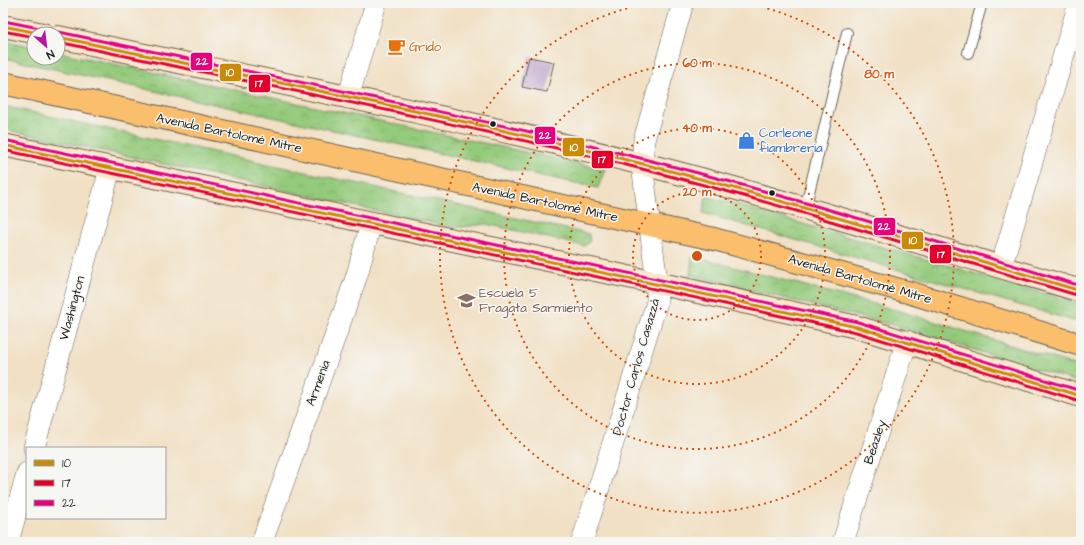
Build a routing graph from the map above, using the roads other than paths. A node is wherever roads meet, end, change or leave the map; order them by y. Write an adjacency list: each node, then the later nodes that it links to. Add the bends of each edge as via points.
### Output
1 (376, 3): 11 (street)
2 (683, 3): 13 (street, Doctor Carlos Casazza, via 644,140)
3 (982, 3): 9 (lane)
4 (1079, 3): 18 (street)
5 (3, 26): 6 (street)
6 (26, 31)
7 (847, 33): 15 (lane)
8 (66, 39): 11 (street)
9 (968, 53)
10 (3, 83): 17 (main road, Avenida Bartolomé Mitre)
11 (348, 98): 13 (street)
12 (3, 145): 14 (street)
13 (642, 164): 15 (street); 17 (street, Doctor Carlos Casazza)
14 (110, 168): 16 (street); 24 (street, Washington)
15 (805, 209): 18 (street)
16 (371, 223): 19 (street); 27 (street, Armenia, via 357,275)
17 (650, 225): 19 (street, Doctor Carlos Casazza); 22 (main road, Avenida Bartolomé Mitre, via 714,239 911,293)
18 (1001, 267): 20 (street)
19 (658, 283): 21 (street, via 857,327); 28 (street, Doctor Carlos Casazza, via 657,302)
20 (1081, 290)
21 (907, 341): 23 (street); 29 (street, Beazley)
22 (1081, 345)
23 (1081, 396)
24 (34, 447)
25 (26, 477): 26 (street)
26 (8, 542)
27 (262, 542)
28 (582, 542)
29 (843, 542)

